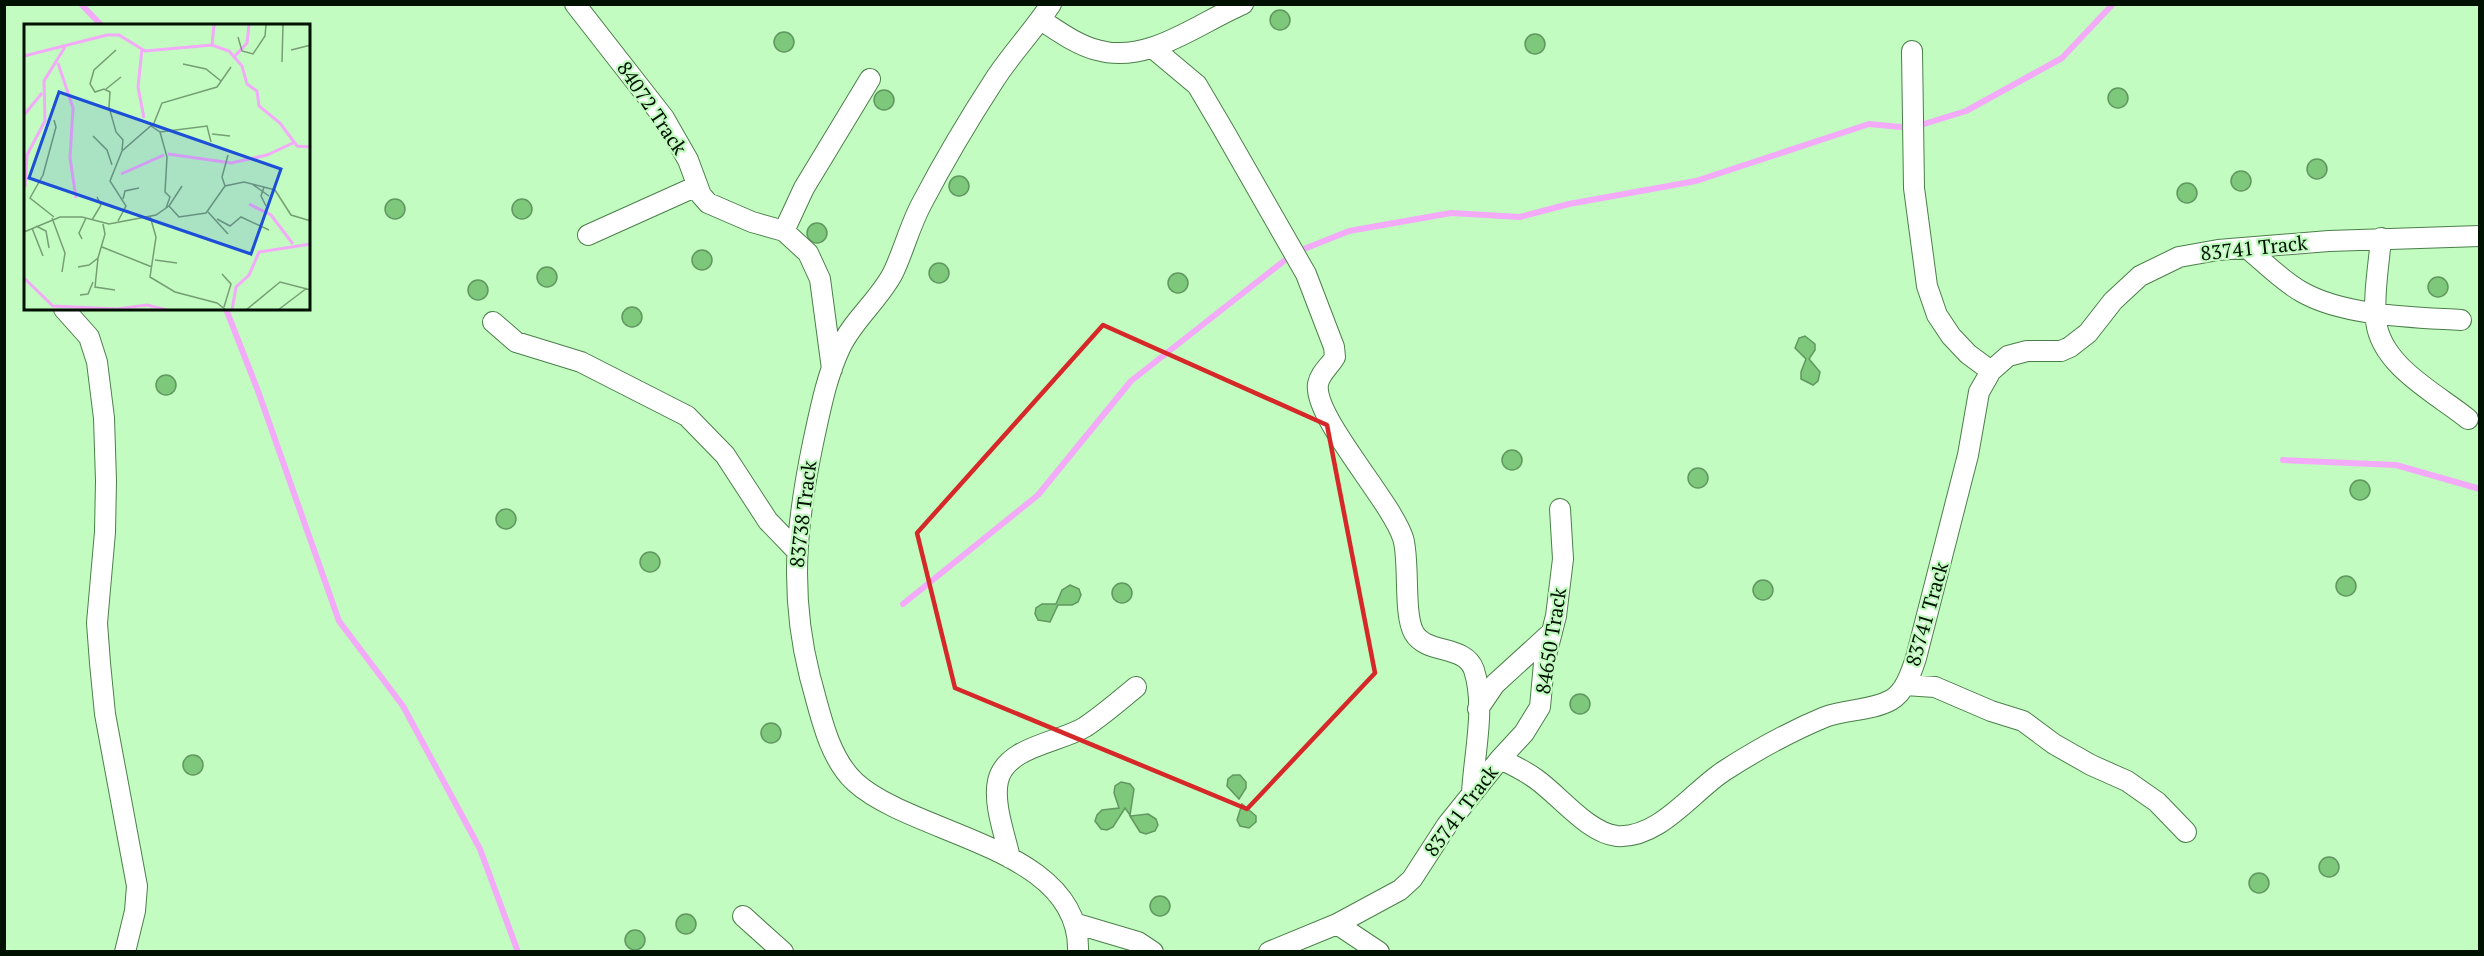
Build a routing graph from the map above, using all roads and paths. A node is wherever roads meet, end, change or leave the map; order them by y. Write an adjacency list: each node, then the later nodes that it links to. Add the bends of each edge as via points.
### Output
1 (575, 4): 7 (street, 84072 Track, via 663,118 688,160)
2 (1243, 4): 4 (street)
3 (1046, 12): 4 (street, via 1100,51); 17 (street, 83738 Track, via 995,79 947,158 920,207 892,274 848,334)
4 (1154, 49): 25 (street, via 1197,85 1306,274 1334,347 1335,357 1320,377 1319,398 1404,541 1413,632 1423,642 1468,660 1476,682)
5 (1911, 51): 18 (street, via 1914,188 1927,286 1937,315 1951,336)
6 (870, 79): 8 (street, via 804,188)
7 (697, 186): 8 (street, 84072 Track, via 708,202 721,210); 9 (street)
8 (784, 231): 17 (street, 84072 Track, via 808,253 818,272)
9 (588, 235)
10 (2480, 236): 11 (street, 83741 Track)
11 (2381, 238): 12 (street, 83741 Track); 14 (street)
12 (2247, 248): 14 (street, via 2301,291 2338,306); 18 (street, 83741 Track, via 2199,253 2163,263 2140,276 2113,301 2078,342 2061,351 2018,353)
13 (65, 310): 33 (street, via 89,337 97,362 104,418 105,532 97,623 105,714 137,886)
14 (2376, 312): 15 (street); 19 (street, via 2378,330 2390,358)
15 (2461, 320)
16 (493, 322): 21 (street, via 516,342 581,362 687,416 725,455 768,521)
17 (832, 369): 21 (street, 83738 Track, via 810,459)
18 (1991, 371): 23 (street, 83741 Track, via 1979,392 1938,578)
19 (2468, 419)
20 (1560, 509): 22 (street, 84650 Track, via 1563,559)
21 (796, 550): 29 (street, 83738 Track, via 795,586 803,649 829,739 846,772 877,798)
22 (1552, 632): 25 (street, via 1495,684); 26 (street, 84650 Track, via 1539,711)
23 (1905, 685): 26 (street, 83741 Track, via 1893,700 1825,717 1784,738 1724,772 1663,819 1629,835 1602,831 1538,780); 28 (street, via 1935,687 2023,721 2054,744 2127,781 2157,802)
24 (1136, 687): 29 (street, via 1084,727 1008,762 1001,772 997,794)
25 (1478, 709): 27 (street)
26 (1500, 759): 27 (street, 83741 Track)
27 (1472, 793): 32 (street, 83741 Track, via 1406,885)
28 (2186, 832)
29 (1010, 858): 31 (street, 83738 Track, via 1051,890 1070,911)
30 (743, 916): 34 (street)
31 (1074, 922): 35 (street, 83738 Track); 36 (street, via 1138,942)
32 (1337, 924): 37 (street, 83741 Track); 38 (street)
33 (125, 951)
34 (783, 951)
35 (1078, 951)
36 (1153, 951)
37 (1269, 951)
38 (1379, 951)

